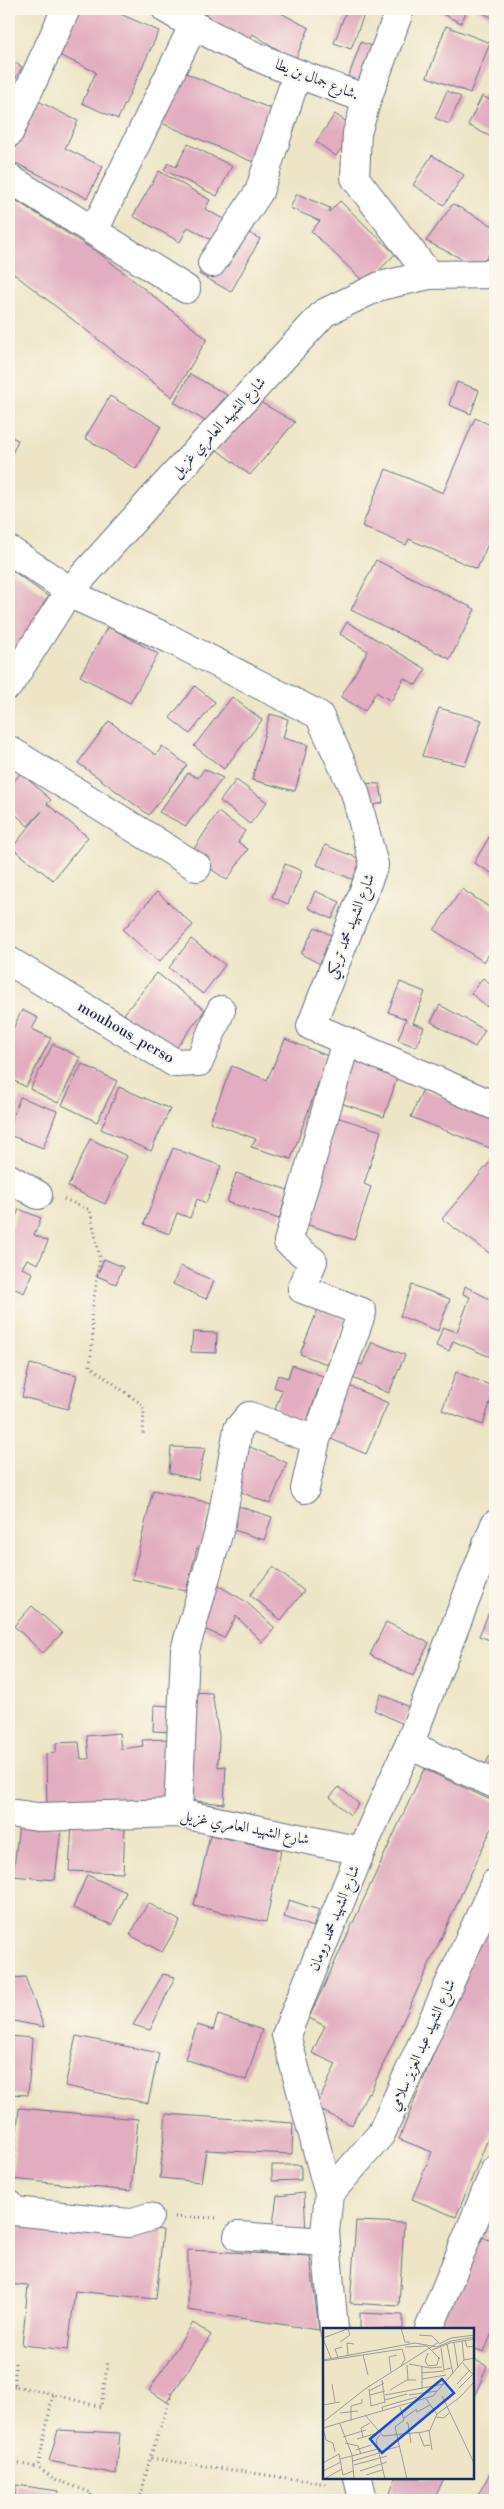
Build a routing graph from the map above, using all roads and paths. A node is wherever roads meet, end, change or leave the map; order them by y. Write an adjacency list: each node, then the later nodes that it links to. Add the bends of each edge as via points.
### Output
1 (66, 9): 7 (street)
2 (166, 9): 4 (street, شارع جمال بن يطا.)
3 (400, 9): 6 (street)
4 (193, 26): 5 (street, شارع جمال بن يطا.); 9 (street)
5 (297, 74): 6 (street, شارع جمال بن يطا.); 10 (street, via 259,192)
6 (367, 98): 12 (street, شارع جمال بن يطا., via 357,133 355,178)
7 (9, 133)
8 (9, 178): 9 (street)
9 (94, 231): 13 (street)
10 (212, 263)
11 (495, 273): 12 (street, شارع الشهيد العامري غزيل)
12 (429, 275): 15 (street, شارع الشهيد العامري غزيل, via 380,286 324,313)
13 (186, 289)
14 (9, 550): 15 (street, شارع الشهيد محمد تريكي)
15 (68, 593): 16 (street, شارع الشهيد العامري غزيل); 21 (street, شارع الشهيد محمد تريكي, via 170,639 319,715 355,792 374,864 311,1026)
16 (9, 685)
17 (9, 750): 18 (street)
18 (197, 867)
19 (9, 961): 20 (street, mouhous_perso, via 175,1064 199,1062)
20 (221, 1010)
21 (346, 1041): 22 (street, شارع الشهيد محمد تريكي); 26 (street, via 288,1242 313,1261 302,1289 362,1312)
22 (495, 1106)
23 (9, 1178): 24 (street)
24 (38, 1195): 25 (path, via 56,1196 90,1210 100,1258 91,1318 90,1366 144,1406)
25 (143, 1437)
26 (316, 1440): 27 (street); 32 (street, via 249,1416 238,1429 222,1524 185,1650)
27 (305, 1488)
28 (495, 1524): 29 (street, شارع الشهيد محمد رومان)
29 (409, 1745): 30 (street); 33 (street, شارع الشهيد محمد رومان)
30 (495, 1784)
31 (9, 1813): 32 (street, شارع الشهيد العامري غزيل, via 38,1817)
32 (178, 1813): 33 (street, شارع الشهيد العامري غزيل)
33 (362, 1851): 36 (street, شارع الشهيد محمد رومان, via 286,2035)
34 (495, 1883): 36 (street, شارع الشهيد عبد العزيز سلامي, via 381,2134)
35 (495, 2170): 42 (street)
36 (330, 2194): 40 (street, شارع الشهيد محمد رومان)
37 (9, 2204): 38 (street, via 14,2211 72,2219 129,2223)
38 (149, 2217): 39 (path, via 239,2218)
39 (238, 2236): 40 (street)
40 (326, 2242): 41 (street, شارع الشهيد محمد رومان)
41 (334, 2328)
42 (429, 2328)
43 (108, 2360): 48 (path, via 101,2407)
44 (15, 2363): 46 (path)
45 (9, 2385): 46 (path)
46 (15, 2386): 48 (path)
47 (172, 2393): 49 (path)
48 (54, 2394): 51 (path)
49 (150, 2458): 52 (path); 54 (path)
50 (9, 2462): 51 (path)
51 (38, 2467): 53 (path, via 54,2479 92,2493)
52 (328, 2484)
53 (90, 2500)
54 (140, 2500)

